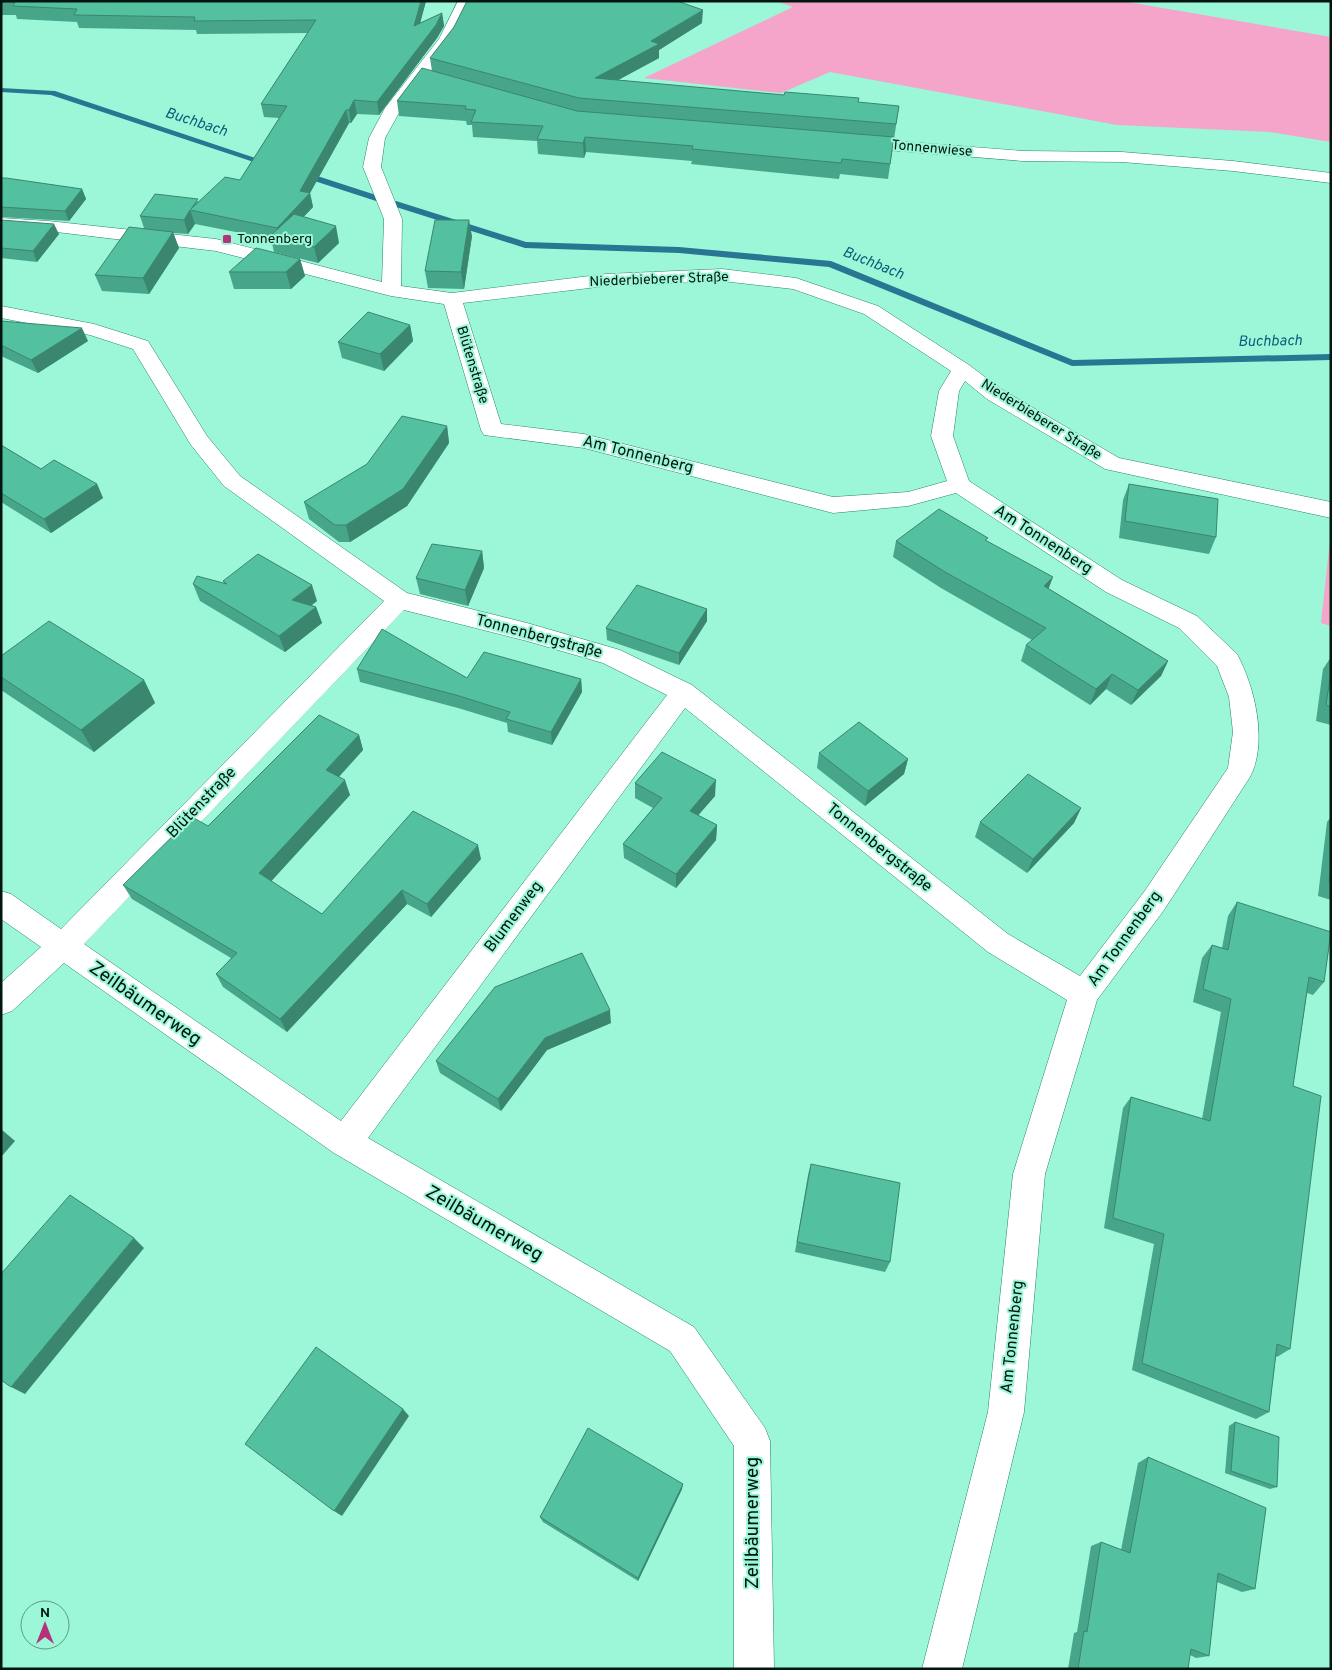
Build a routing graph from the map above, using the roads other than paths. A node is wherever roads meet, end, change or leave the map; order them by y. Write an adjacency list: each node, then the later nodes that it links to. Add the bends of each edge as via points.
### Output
1 (466, 1): 2 (street, via 446,40)
2 (418, 75): 3 (street); 7 (street, via 377,138 372,167 393,218)
3 (437, 80)
4 (840, 142): 5 (street, Tonnenwiese, via 1023,156 1122,157)
5 (1331, 178)
6 (1, 223): 7 (street, Niederbieberer Straße, via 216,245)
7 (391, 290): 8 (street, Niederbieberer Straße)
8 (452, 299): 10 (street, Niederbieberer Straße, via 606,280 722,274 796,284 871,310); 11 (street, Blütenstraße)
9 (1, 312): 14 (street, Tonnenbergstraße, via 94,330 141,345 199,440 232,480)
10 (962, 369): 12 (street, via 949,391 942,436); 13 (street, Niederbieberer Straße, via 994,394 1112,464)
11 (492, 430): 12 (street, Am Tonnenberg, via 584,441 833,505 908,499)
12 (959, 485): 18 (street, Am Tonnenberg, via 1114,586 1188,622 1228,660 1242,697 1246,732 1241,770 1154,901)
13 (1331, 510)
14 (398, 600): 15 (street, Tonnenbergstraße, via 611,656); 17 (street, Blütenstraße)
15 (683, 692): 18 (street, Tonnenbergstraße, via 998,943); 20 (street, Blumenweg)
16 (1, 903): 17 (street, Zeilbäumerweg)
17 (62, 947): 19 (street, Blütenstraße); 20 (street, Zeilbäumerweg)
18 (1084, 994): 22 (street, Am Tonnenberg, via 1029,1174 1006,1412)
19 (1, 1002)
20 (345, 1142): 21 (street, Zeilbäumerweg, via 682,1339 752,1441)
21 (754, 1669)
22 (942, 1669)

